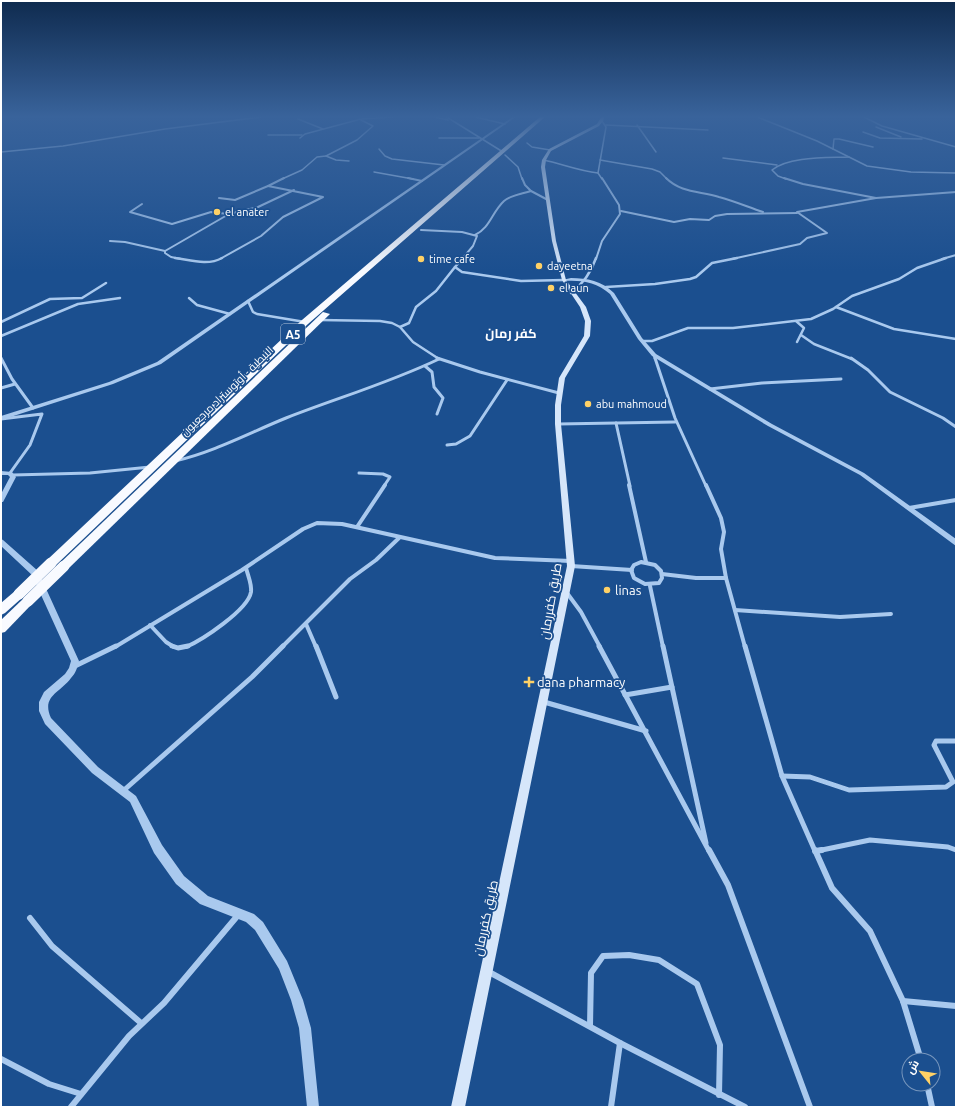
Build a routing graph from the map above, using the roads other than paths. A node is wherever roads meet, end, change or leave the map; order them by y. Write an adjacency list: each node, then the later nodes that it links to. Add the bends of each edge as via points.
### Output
1 (305, 168): 16 (street)
2 (440, 168): 15 (street)
3 (488, 168): 47 (highway, النبطية - أوتوستراد مرجعيون / A5)
4 (489, 168): 28 (highway, النبطية - أوتوستراد مرجعيون / A5)
5 (517, 168): 18 (street, via 521,181)
6 (544, 168): 22 (main road, طريق كفررمان)
7 (576, 168): 13 (street)
8 (599, 168): 13 (street)
9 (645, 168): 25 (street, via 660,172 671,183 687,191 717,196)
10 (773, 168): 21 (street, via 772,172 792,181)
11 (878, 168): 14 (street, via 921,173)
12 (374, 172): 15 (street)
13 (598, 173): 24 (street)
14 (956, 173)
15 (422, 181): 41 (street)
16 (268, 186): 17 (street); 20 (street, via 235,200)
17 (294, 190): 27 (street, via 258,207); 31 (street, via 323,197 283,217 261,236 217,261 183,260 171,257)
18 (531, 191): 22 (street); 29 (street, via 506,199 485,229)
19 (956, 192): 21 (street)
20 (219, 198)
21 (876, 198): 26 (street)
22 (548, 200): 35 (main road, طريق كفررمان, via 554,241)
23 (142, 204): 27 (street, via 130,212 131,214 172,224 211,212)
24 (621, 211): 25 (street, via 674,222 688,219 709,220 727,214); 34 (street, via 602,241)
25 (765, 212): 26 (street)
26 (797, 213): 37 (street, via 827,233 807,238 800,244 712,263 690,279)
27 (229, 214): 31 (street)
28 (421, 230): 29 (street); 44 (highway, النبطية - أوتوستراد مرجعيون / A5)
29 (475, 235): 33 (street, via 476,242)
30 (110, 241): 31 (street)
31 (165, 251)
32 (956, 255): 42 (street, via 936,260 898,279 852,296)
33 (455, 267): 35 (street, via 468,274 516,280); 48 (street, via 436,291 416,307 409,324)
34 (586, 279): 35 (street); 37 (street); 38 (street)
35 (564, 280): 38 (main road, طريق كفررمان)
36 (106, 283): 46 (street, via 82,298 50,299)
37 (606, 287): 52 (street)
38 (571, 293): 63 (main road, طريق كفررمان, via 582,307 588,328 562,378)
39 (120, 298): 50 (street, via 78,304)
40 (189, 298): 43 (street, via 198,305)
41 (248, 301): 43 (street); 47 (street, via 253,312 257,314)
42 (836, 307): 45 (street, via 816,318); 51 (street, via 894,329)
43 (230, 314): 64 (street, via 150,368)
44 (320, 320): 48 (street, via 380,320); 72 (highway, النبطية - أوتوستراد مرجعيون / A5)
45 (796, 320): 49 (street, via 804,328); 52 (street, via 733,328 688,328 652,341)
46 (1, 322)
47 (305, 322): 73 (highway, النبطية - أوتوستراد مرجعيون / A5)
48 (400, 327): 56 (street, via 413,342)
49 (801, 335): 53 (street); 70 (street, via 814,344 848,356 868,370 890,392)
50 (1, 336)
51 (956, 339)
52 (642, 341): 54 (street)
53 (797, 342)
54 (654, 355): 62 (street); 67 (street, via 660,382)
55 (1, 358): 60 (street)
56 (439, 359): 57 (street); 59 (street)
57 (425, 366): 65 (street, via 432,372 434,387 443,398); 72 (street, via 286,418 209,453)
58 (841, 379): 62 (street, via 762,383)
59 (507, 380): 63 (street); 71 (street, via 493,398 474,432 457,445)
60 (15, 384): 61 (street); 64 (street)
61 (1, 388)
62 (710, 389): 79 (street, via 770,425 862,474)
63 (559, 393): 69 (main road, طريق كفررمان)
64 (33, 408): 66 (street)
65 (436, 414)
66 (1, 419): 76 (street, via 42,414 39,425)
67 (675, 422): 68 (street); 89 (street, via 721,518 724,532 721,549)
68 (616, 423): 69 (street); 84 (street)
69 (558, 424): 85 (main road, طريق كفررمان)
70 (956, 427)
71 (447, 445)
72 (173, 461): 92 (highway, النبطية - أوتوستراد مرجعيون / A5, bridge, via 64,566)
73 (152, 466): 76 (street, via 90,473); 92 (highway, النبطية - أوتوستراد مرجعيون / A5, bridge, via 51,563)
74 (1, 473): 76 (street)
75 (359, 473): 80 (street, via 383,474 390,477)
76 (11, 474): 77 (street, via 13,478)
77 (1, 500)
78 (956, 500): 79 (street)
79 (909, 508): 83 (street)
80 (357, 527): 81 (street); 86 (street, via 331,522 310,526)
81 (400, 538): 85 (street, via 495,558); 96 (street, via 350,579)
82 (1, 542): 99 (street, via 35,573)
83 (956, 543)
84 (646, 562): 87 (street, via 635,564); 88 (street, via 654,565)
85 (571, 563): 87 (street); 91 (main road, طريق كفررمان)
86 (246, 568): 97 (street); 97 (street, via 250,596 235,612 193,646 179,649 171,645)
87 (632, 570): 90 (street, via 634,579)
88 (662, 574): 89 (street); 90 (street, via 659,583)
89 (726, 578): 94 (street)
90 (650, 586): 100 (street)
91 (567, 593): 101 (street, via 581,612); 103 (main road, طريق كفررمان)
92 (23, 598): 93 (highway, النبطية - أوتوستراد مرجعيون / A5); 98 (highway, النبطية - أوتوستراد مرجعيون / A5)
93 (1, 610)
94 (735, 610): 95 (street, via 840,617); 106 (street)
95 (891, 614)
96 (306, 624): 102 (street); 107 (street, via 252,677)
97 (150, 625): 99 (street, via 108,651)
98 (1, 628)
99 (75, 666): 107 (street, via 46,697 43,713 95,770)
100 (672, 687): 101 (street); 108 (street)
101 (625, 695): 104 (street)
102 (336, 697)
103 (544, 702): 104 (street); 113 (main road, طريق كفررمان)
104 (646, 731): 108 (street)
105 (956, 741): 106 (street, via 936,741 934,745 953,782 946,787 849,790 810,777)
106 (782, 776): 110 (street)
107 (123, 790): 111 (street, via 133,799 158,849 180,880 204,900)
108 (707, 849): 129 (street, via 728,885)
109 (956, 850): 110 (street, via 948,847 870,840)
110 (815, 851): 114 (street, via 832,888 870,931)
111 (239, 914): 116 (street, via 164,1003); 125 (street, via 250,918 259,926 291,982 305,1028)
112 (30, 918): 116 (street, via 52,946)
113 (487, 971): 117 (street); 126 (main road, طريق كفررمان)
114 (903, 1001): 115 (street); 119 (street)
115 (956, 1006)
116 (141, 1023): 122 (street)
117 (590, 1026): 118 (street); 123 (street, via 591,973 603,956 629,955 660,960 697,984 720,1045)
118 (620, 1043): 123 (street); 127 (street)
119 (919, 1052)
120 (1, 1059): 122 (street, via 49,1084)
121 (929, 1092): 130 (street)
122 (81, 1094): 124 (street)
123 (719, 1095): 128 (street)
124 (71, 1107)
125 (313, 1107)
126 (458, 1107)
127 (611, 1107)
128 (745, 1107)
129 (810, 1107)
130 (932, 1107)

